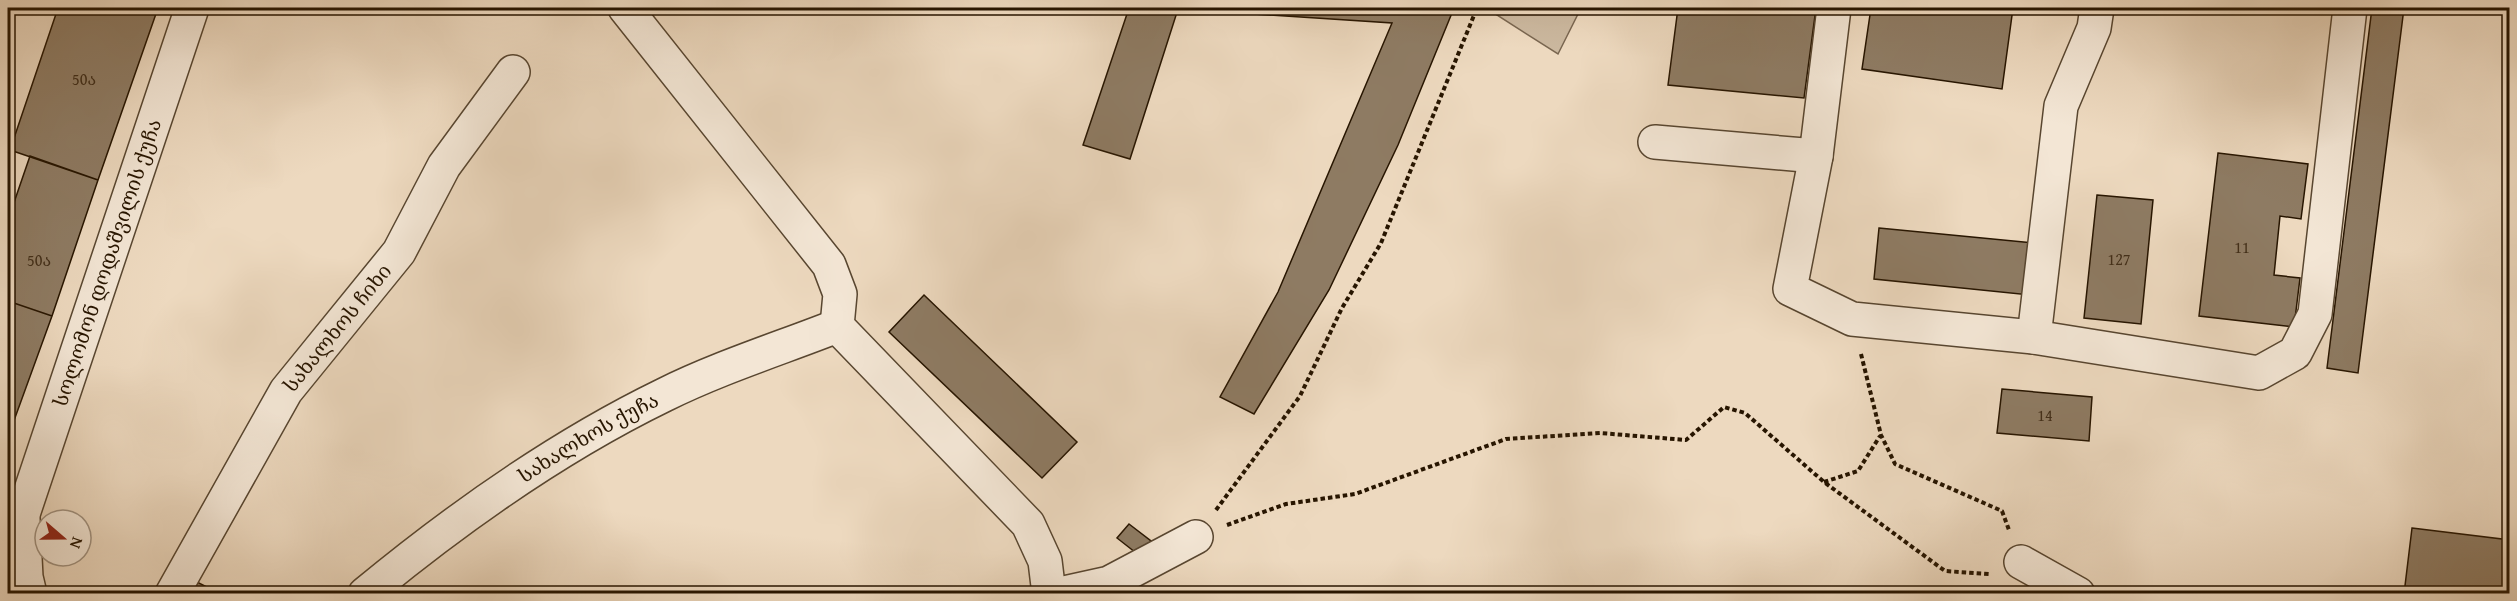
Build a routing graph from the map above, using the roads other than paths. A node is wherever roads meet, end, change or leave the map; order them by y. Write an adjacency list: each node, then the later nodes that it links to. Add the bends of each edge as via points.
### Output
1 (192, 8): 11 (street, სოლომონ დოდაშვილის ქუჩა)
2 (625, 8): 9 (street, via 829,265 840,294)
3 (1834, 8): 8 (street)
4 (2097, 8): 10 (street, via 2094,28 2061,106)
5 (2349, 8): 10 (street, via 2315,314 2295,353 2259,373)
6 (513, 72): 16 (street, სახალხოს ჩიხი, via 444,166 399,252 286,391)
7 (1655, 142): 8 (street)
8 (1816, 156): 10 (street, via 1790,289 1852,320)
9 (837, 326): 17 (street, სახალხოს ქუჩა, via 665,394 560,451 402,563); 18 (street, via 1028,524 1045,561)
10 (2034, 337)
11 (22, 517): 13 (street, სოლომონ დოდაშვილის ქუჩა); 15 (street, სოლომონ დოდაშვილის ქუჩა)
12 (1196, 537): 19 (street, via 1109,583)
13 (8, 550)
14 (2021, 562): 20 (street)
15 (30, 594)
16 (172, 594)
17 (365, 594)
18 (1049, 594)
19 (1059, 594)
20 (2078, 594)

